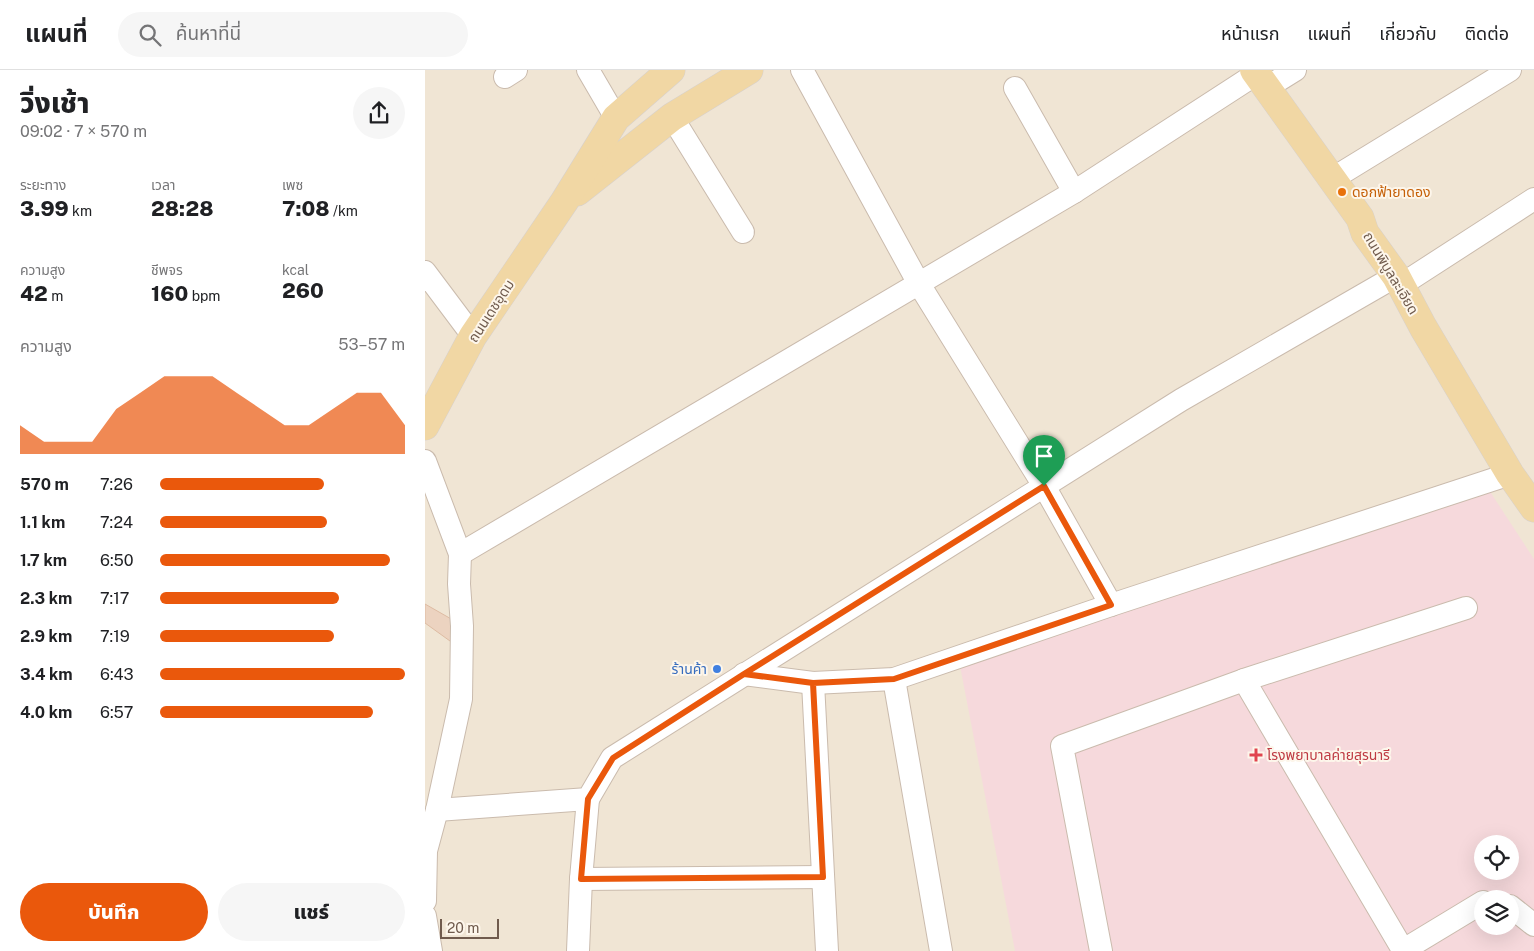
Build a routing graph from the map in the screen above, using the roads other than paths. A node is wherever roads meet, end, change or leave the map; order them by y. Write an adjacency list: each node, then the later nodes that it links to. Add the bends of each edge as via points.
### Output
1 (588, 70): 10 (street)
2 (671, 70): 10 (main road, ถนนเดชอุดม)
3 (749, 70): 9 (main road, ถนนเดชอุดม)
4 (802, 70): 18 (street)
5 (1295, 70): 7 (street)
6 (1510, 70): 11 (street)
7 (1258, 77): 11 (main road, ถนนพิบูลละเอียด); 12 (street)
8 (1015, 88): 12 (street)
9 (672, 117): 14 (main road, ถนนเดชอุดม); 15 (street)
10 (616, 118): 14 (main road, ถนนเดชอุดม)
11 (1332, 179): 17 (main road, ถนนพิบูลละเอียด)
12 (1074, 192): 18 (street)
13 (1534, 199): 17 (street)
14 (564, 202): 19 (main road, ถนนเดชอุดม)
15 (743, 232)
16 (425, 272): 19 (street)
17 (1399, 281): 22 (main road, ถนนพิบูลละเอียด, via 1423,328); 23 (street, via 1181,400)
18 (919, 284): 23 (street); 25 (street)
19 (473, 336): 20 (main road, ถนนเดชอุดม)
20 (425, 426)
21 (425, 461): 25 (street)
22 (1510, 474): 24 (main road, ถนนพิบูลละเอียด); 26 (street)
23 (1044, 486): 26 (street); 28 (street)
24 (1534, 508)
25 (460, 554): 33 (street, via 461,699)
26 (1111, 605): 29 (street)
27 (1467, 608): 30 (street)
28 (744, 674): 31 (street); 32 (street, via 613,758)
29 (894, 679): 31 (street); 45 (street)
30 (1244, 680): 46 (street, via 1062,746); 47 (street)
31 (813, 683): 34 (street)
32 (588, 799): 33 (street); 35 (street)
33 (437, 810): 36 (street, via 426,851)
34 (823, 877): 35 (street); 44 (street)
35 (581, 879): 43 (street)
36 (425, 901)
37 (1474, 910): 41 (street)
38 (1519, 913): 40 (street)
39 (425, 916): 42 (street)
40 (1534, 925)
41 (1434, 943): 47 (street)
42 (431, 951)
43 (578, 951)
44 (827, 951)
45 (941, 951)
46 (1101, 951)
47 (1402, 951)

